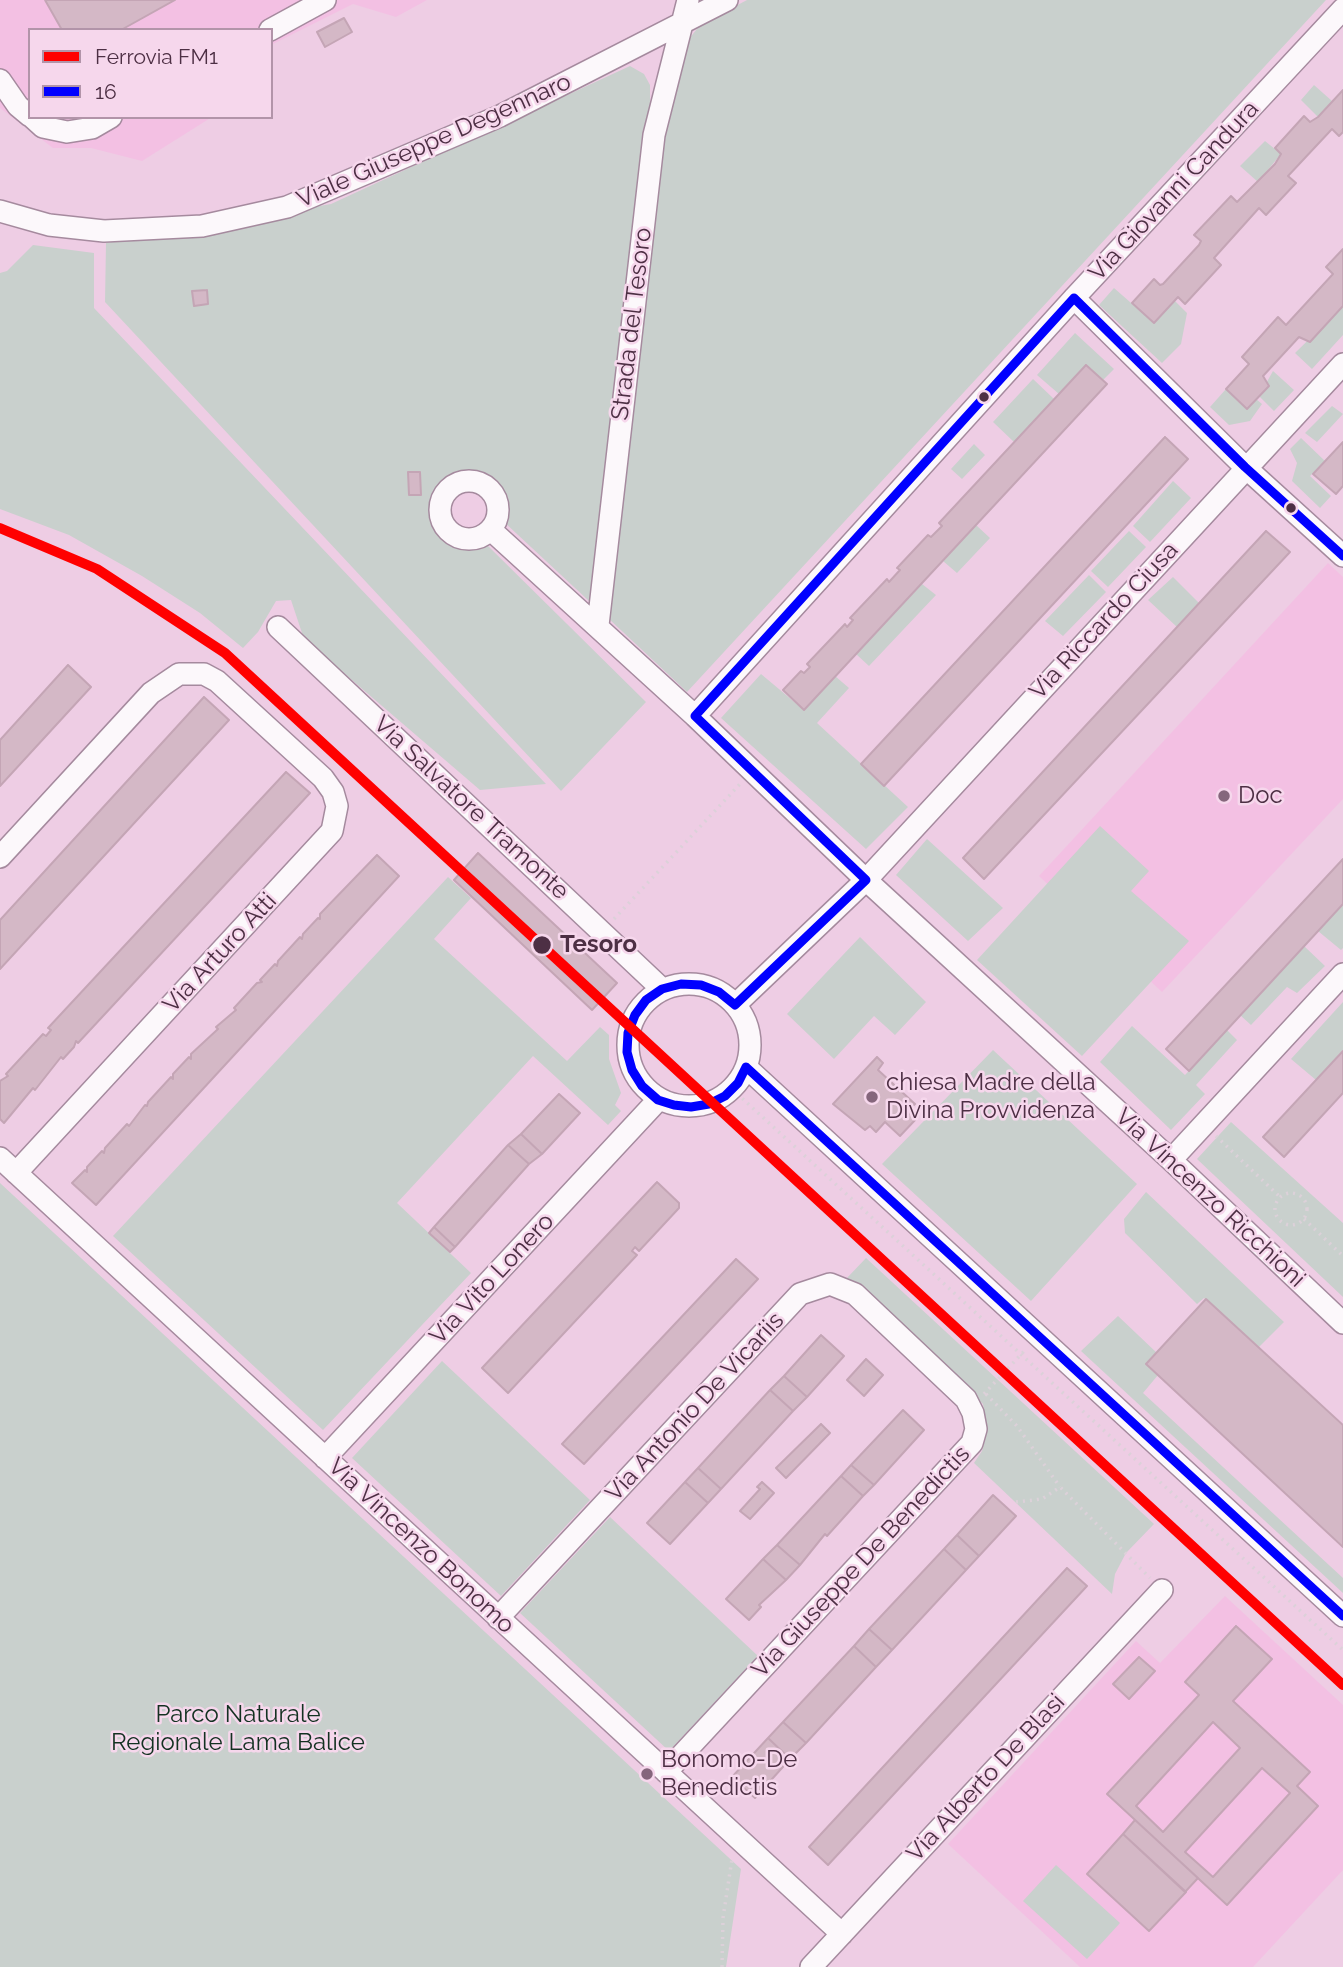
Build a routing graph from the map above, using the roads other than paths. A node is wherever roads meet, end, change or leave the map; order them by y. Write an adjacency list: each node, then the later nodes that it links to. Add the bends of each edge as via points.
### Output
1 (325, 0): 4 (street)
2 (688, 0): 6 (street, Strada del Tesoro)
3 (727, 0): 6 (street, Viale Giuseppe Degennaro)
4 (302, 5): 7 (street)
5 (1343, 9): 13 (street, Via Giovanni Candura)
6 (679, 26): 12 (street, Viale Giuseppe Degennaro, via 500,116 287,207 202,226 104,231 49,225); 18 (street, Strada del Tesoro, via 654,135)
7 (273, 28)
8 (0, 80): 9 (street)
9 (28, 114)
10 (34, 119): 11 (street, via 43,127 67,132 92,128)
11 (108, 119)
12 (0, 211)
13 (1073, 298): 15 (street); 20 (street, Via Giovanni Candura)
14 (1343, 364): 15 (street, Via Riccardo Ciusa)
15 (1245, 467): 17 (street); 22 (street, Via Riccardo Ciusa)
16 (491, 530): 18 (street, Via Vincenzo Ricchioni)
17 (1343, 556)
18 (598, 625): 20 (street, Via Vincenzo Ricchioni)
19 (278, 627): 24 (street, Via Salvatore Tramonte)
20 (695, 716): 22 (street, Via Vincenzo Ricchioni)
21 (0, 857): 29 (street, Via Arturo Atti, via 151,694 178,674 204,674 217,681 323,778 337,806 332,831)
22 (866, 880): 25 (street, Via Riccardo Ciusa); 28 (street, Via Vincenzo Ricchioni)
23 (1343, 974): 28 (street)
24 (662, 989): 25 (street, via 701,985); 27 (street, via 635,1015 627,1052 642,1086)
25 (735, 1005): 26 (street, via 749,1035)
26 (746, 1068): 27 (street, via 732,1088 709,1104 691,1107); 34 (street)
27 (658, 1100): 32 (street, Via Vito Lonero)
28 (1171, 1160): 30 (street, Via Vincenzo Ricchioni)
29 (8, 1165): 32 (street, Via Vincenzo Bonomo)
30 (1342, 1321)
31 (910, 1346): 35 (street, Via Antonio De Vicariis, via 844,1287 830,1284 800,1294); 36 (street, Via Giuseppe De Benedictis, via 966,1399 978,1401 972,1443)
32 (325, 1458): 35 (street, Via Vincenzo Bonomo)
33 (1162, 1590): 37 (street, Via Alberto De Blasi)
34 (1343, 1615)
35 (498, 1618): 36 (street, Via Vincenzo Bonomo)
36 (666, 1772): 37 (street, Via Vincenzo Bonomo)
37 (842, 1934): 38 (street, Via Alberto De Blasi)
38 (811, 1967)

